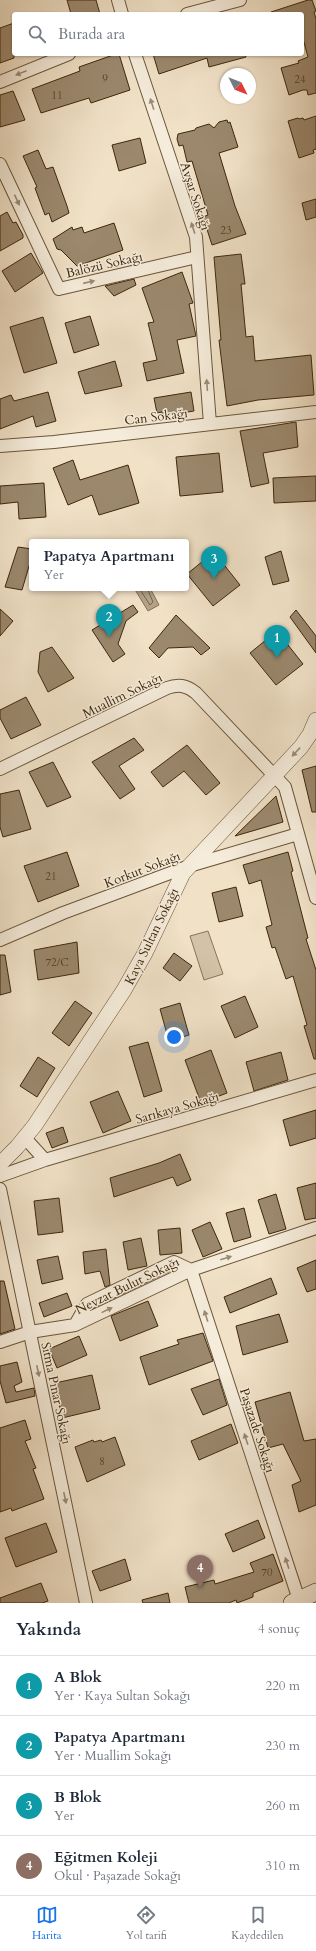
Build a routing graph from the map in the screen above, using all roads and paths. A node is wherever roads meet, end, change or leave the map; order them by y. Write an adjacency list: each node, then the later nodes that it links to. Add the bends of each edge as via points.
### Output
1 (118, 0): 3 (street)
2 (240, 0): 4 (street)
3 (121, 12)
4 (195, 12)
5 (64, 56): 7 (street, one-way to 7)
6 (136, 56): 9 (street, Avşar Sokağı, one-way to 6, via 196,237)
7 (0, 82)
8 (0, 164): 9 (street, Balözü Sokağı, one-way to 9, via 59,289)
9 (197, 257): 11 (street, Avşar Sokağı, one-way to 9)
10 (316, 412): 11 (street, Can Sokağı)
11 (210, 424): 12 (street, Can Sokağı)
12 (0, 446)
13 (316, 720): 15 (street, Kaya Sultan Sokağı, one-way to 15, via 307,740)
14 (0, 769): 15 (street, Muallim Sokağı, via 167,688 179,685 196,693)
15 (274, 776): 16 (street, via 287,792); 17 (street, Kaya Sultan Sokağı)
16 (298, 834): 17 (street, Korkut Sokağı); 18 (street)
17 (189, 866): 19 (street, Korkut Sokağı, via 63,913); 21 (street, Kaya Sultan Sokağı, via 179,880 124,990)
18 (316, 898)
19 (0, 940)
20 (316, 1080): 22 (street, Sarıkaya Sokağı)
21 (25, 1138): 22 (street); 23 (street, Kaya Sultan Sokağı)
22 (45, 1160): 24 (street, Sarıkaya Sokağı)
23 (0, 1164)
24 (0, 1176)
25 (0, 1189): 28 (street, Sıtma Pınar Sokağı)
26 (316, 1228): 27 (street, Nevzat Bulut Sokağı, one-way to 26)
27 (190, 1270): 28 (street, Nevzat Bulut Sokağı, via 75,1325); 31 (street, Paşazade Sokağı, one-way to 27)
28 (30, 1332): 29 (street, Nevzat Bulut Sokağı); 32 (street, Sıtma Pınar Sokağı, one-way to 32)
29 (0, 1342)
30 (316, 1592): 31 (main road)
31 (296, 1601)
32 (86, 1603)

